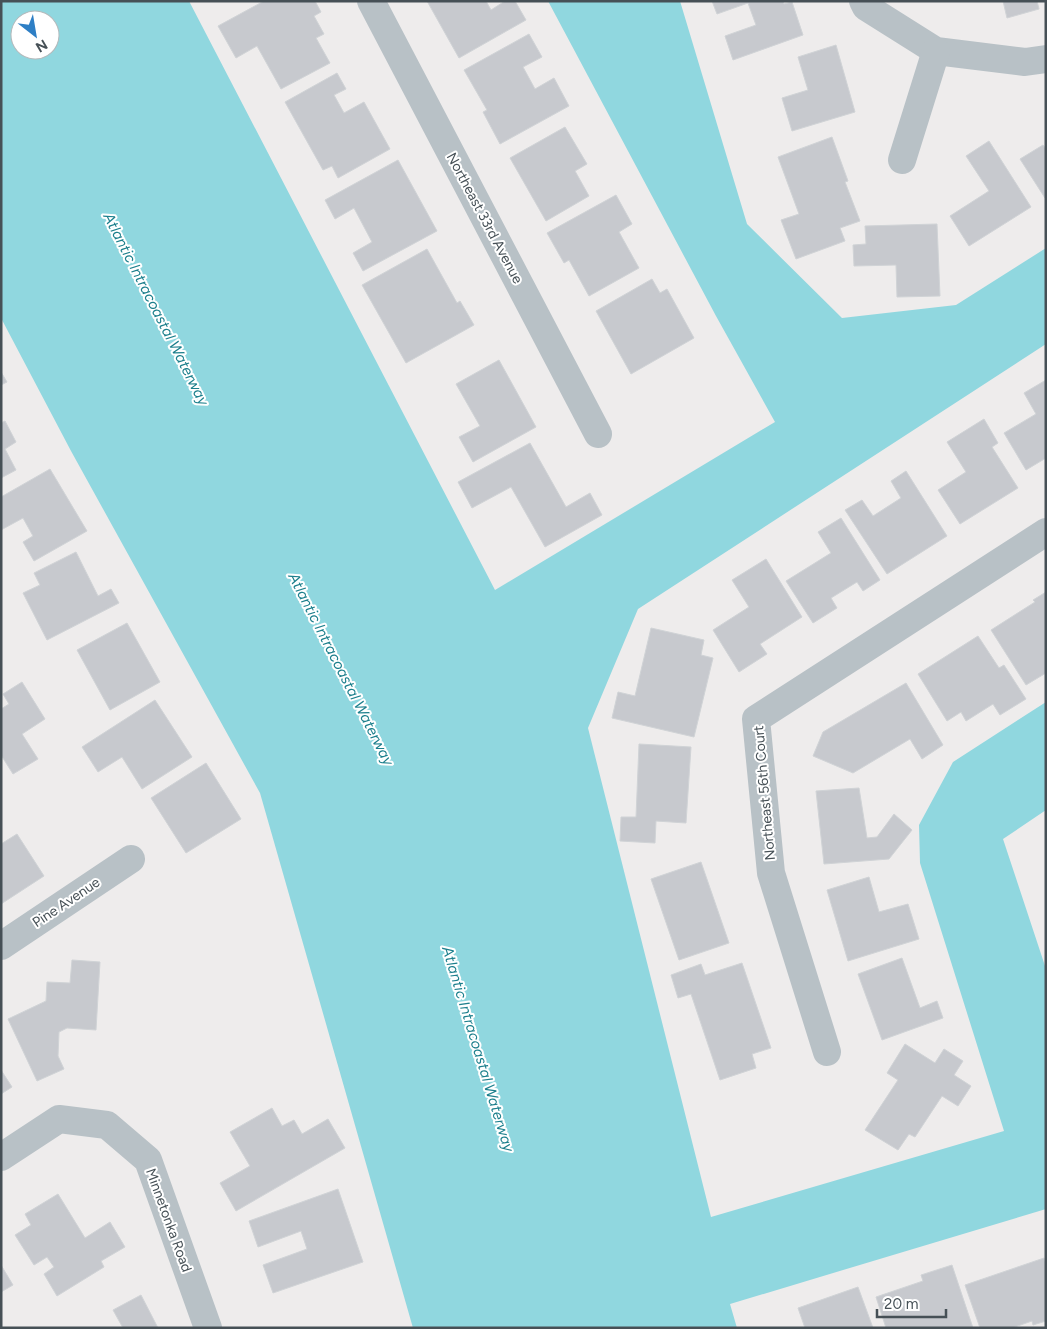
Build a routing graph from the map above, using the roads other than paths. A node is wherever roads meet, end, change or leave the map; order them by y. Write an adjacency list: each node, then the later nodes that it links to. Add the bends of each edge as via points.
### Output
1 (371, 1): 6 (street, Northeast 33rd Avenue)
2 (863, 1): 3 (street, via 866,7)
3 (936, 51): 4 (street, via 1025,62); 5 (street)
4 (1046, 59)
5 (902, 160)
6 (598, 434)
7 (1046, 532): 10 (street, Northeast 56th Court, via 756,719 771,873)
8 (131, 859): 9 (street, Pine Avenue)
9 (1, 946)
10 (827, 1052)
11 (1, 1157): 12 (street, Minnetonka Road, via 59,1119 107,1125 148,1160)
12 (208, 1328)

